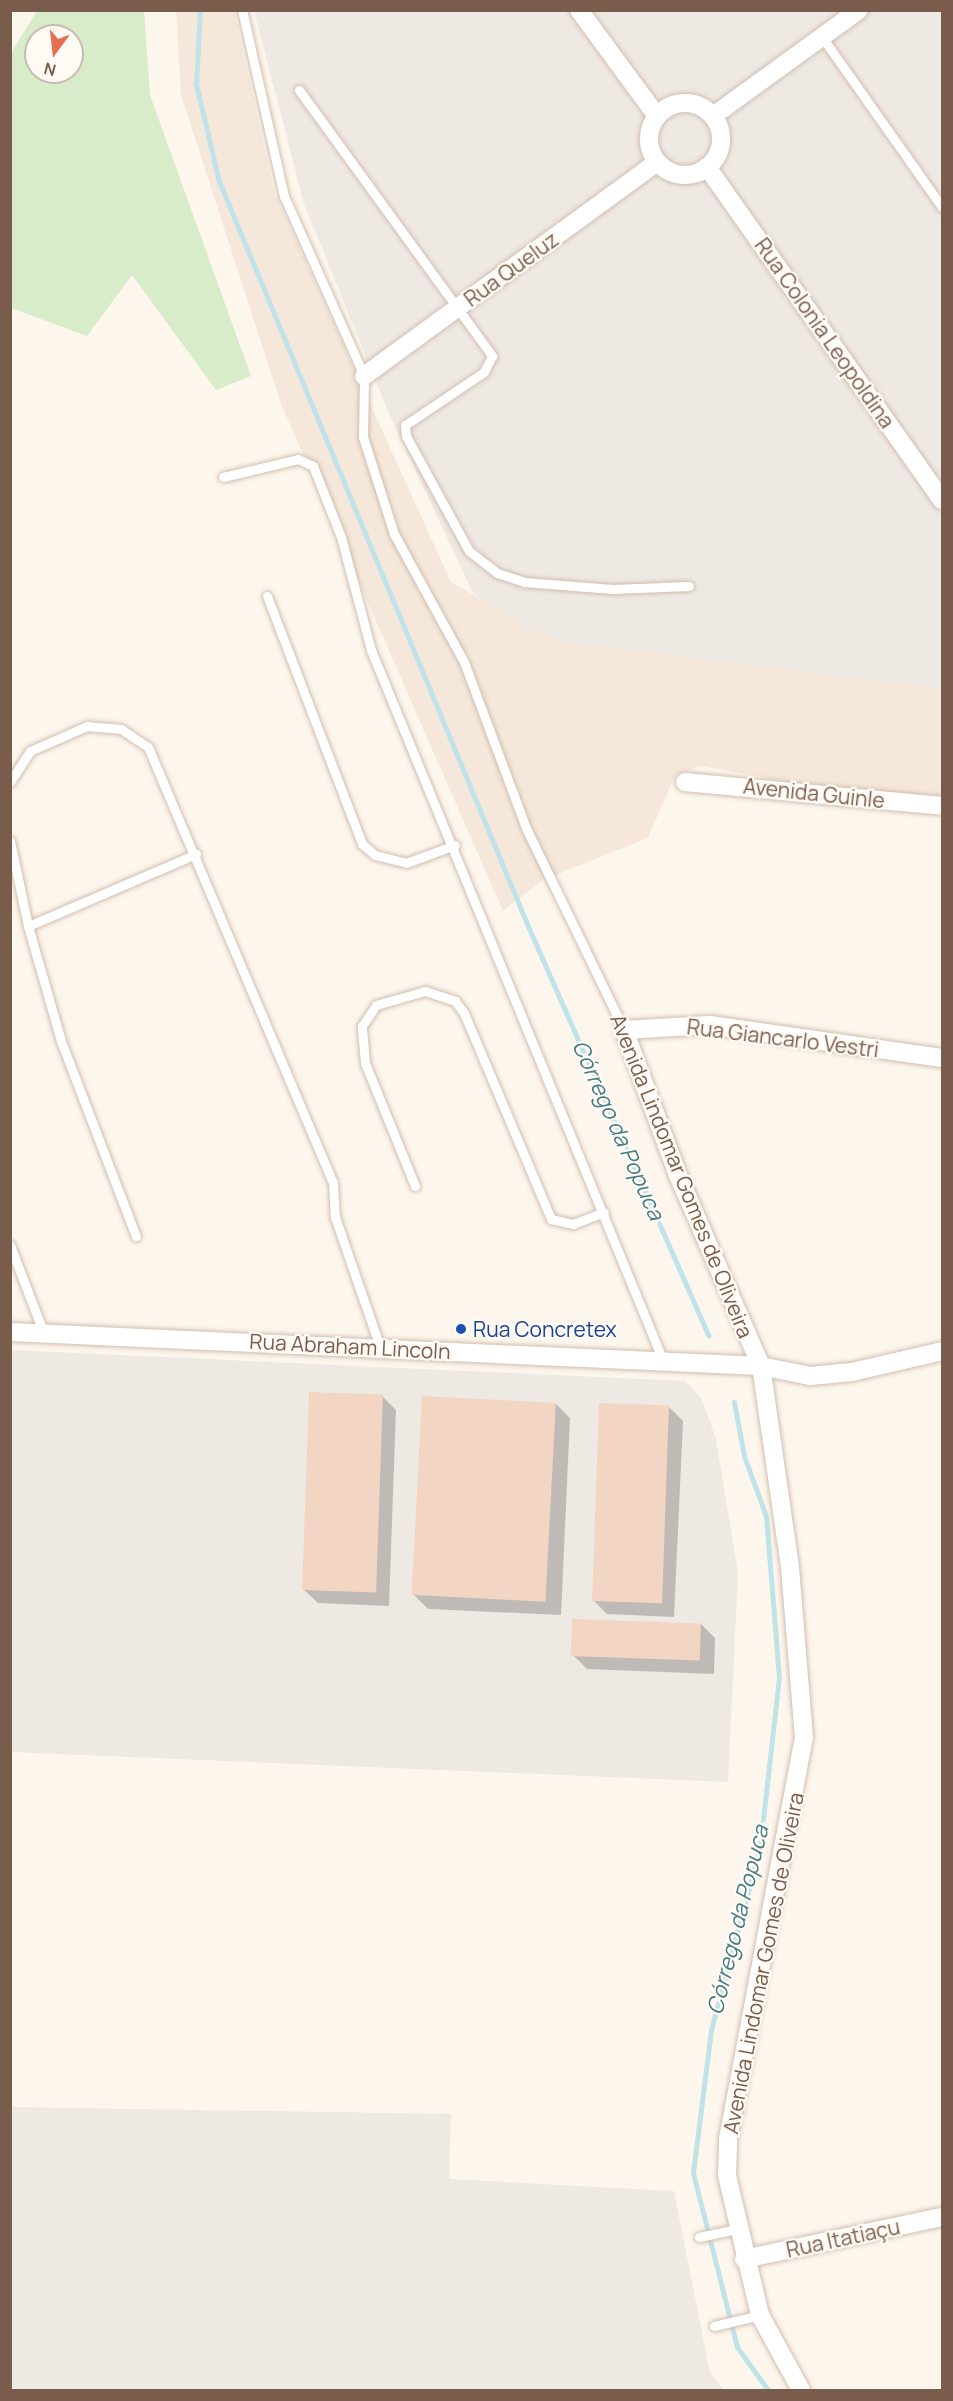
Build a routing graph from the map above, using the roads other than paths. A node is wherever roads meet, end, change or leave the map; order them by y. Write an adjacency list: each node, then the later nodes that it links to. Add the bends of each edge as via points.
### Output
1 (242, 10): 12 (lane, Avenida Lindomar Gomes de Oliveira, via 284,196)
2 (579, 10): 6 (street)
3 (859, 10): 4 (street)
4 (822, 37): 7 (street); 10 (lane)
5 (299, 90): 11 (lane)
6 (657, 116): 7 (street, via 685,103); 8 (street, via 649,138)
7 (713, 116): 9 (street, via 721,137)
8 (657, 162): 9 (street, via 676,173); 11 (street, Rua Queluz)
9 (707, 167): 14 (street, Rua Colonia Leopoldina)
10 (942, 207)
11 (457, 308): 12 (street, Rua Queluz); 15 (lane, via 492,356 490,363 404,430 469,551 496,573 524,582 613,589)
12 (364, 376): 24 (lane, Avenida Lindomar Gomes de Oliveira, via 363,437 394,534 464,662 526,828)
13 (223, 477): 21 (lane, via 297,459 314,466 341,537 372,650)
14 (942, 500)
15 (689, 586)
16 (267, 596): 21 (lane, via 362,844 375,855 406,863)
17 (10, 782): 22 (lane, via 30,752 87,726 121,729 148,747)
18 (685, 782): 19 (street, Avenida Guinle)
19 (942, 806)
20 (10, 841): 23 (lane)
21 (455, 845): 27 (lane)
22 (196, 854): 23 (lane); 32 (lane, via 333,1182 335,1217)
23 (28, 926): 28 (lane, via 61,1041)
24 (624, 1030): 25 (street, Rua Giancarlo Vestri, via 710,1025); 35 (street, Avenida Lindomar Gomes de Oliveira, via 678,1175)
25 (942, 1058)
26 (415, 1186): 27 (lane, via 365,1063 362,1026 376,1005 425,991 455,1001 464,1012 551,1220 573,1224)
27 (604, 1212): 34 (lane)
28 (136, 1236)
29 (10, 1245): 31 (lane)
30 (10, 1332): 31 (street, Rua Abraham Lincoln)
31 (44, 1334): 32 (street, Rua Abraham Lincoln)
32 (380, 1347): 34 (street, Rua Abraham Lincoln)
33 (942, 1351): 35 (street, via 852,1372 810,1376)
34 (664, 1363): 35 (street, Rua Abraham Lincoln)
35 (761, 1366): 37 (street, Avenida Lindomar Gomes de Oliveira, via 800,1643 804,1738 728,2139 727,2175)
36 (942, 2217): 39 (street, Rua Itatiaçu)
37 (738, 2229): 38 (lane); 39 (street, Avenida Lindomar Gomes de Oliveira)
38 (699, 2237)
39 (744, 2259): 40 (street, Avenida Lindomar Gomes de Oliveira)
40 (760, 2315): 41 (lane); 42 (street, Avenida Lindomar Gomes de Oliveira)
41 (714, 2326)
42 (801, 2391)

